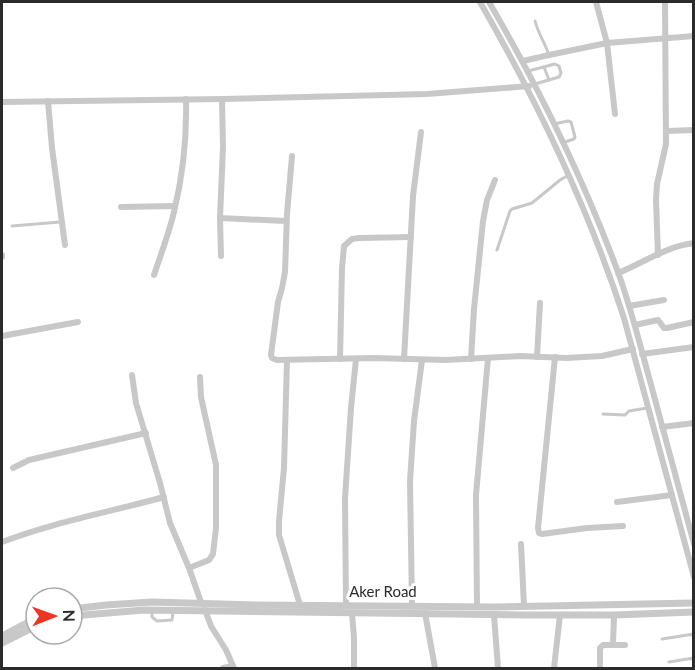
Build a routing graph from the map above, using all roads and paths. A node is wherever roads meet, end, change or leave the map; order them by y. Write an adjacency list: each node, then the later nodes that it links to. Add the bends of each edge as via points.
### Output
1 (480, 2): 15 (street)
2 (489, 2): 10 (street)
3 (596, 2): 8 (street)
4 (665, 2): 7 (street)
5 (535, 21): 9 (lane)
6 (693, 36): 7 (street)
7 (666, 39): 8 (street); 23 (street)
8 (607, 43): 9 (street); 20 (street)
9 (549, 55): 10 (street)
10 (523, 61): 12 (street)
11 (544, 67): 12 (lane); 13 (lane); 13 (lane, via 559,66 561,76)
12 (528, 71): 14 (street)
13 (549, 80): 14 (lane)
14 (535, 84): 15 (street); 21 (street)
15 (526, 87): 17 (street, via 427,94); 27 (street)
16 (186, 99): 17 (street); 18 (street); 29 (street, via 184,157)
17 (222, 99): 31 (street)
18 (48, 101): 19 (street); 33 (street)
19 (2, 102)
20 (615, 114)
21 (554, 124): 25 (street); 25 (lane, via 571,122 575,137)
22 (693, 130): 23 (street)
23 (667, 131): 39 (street, via 657,184)
24 (422, 132): 35 (street, via 412,196)
25 (563, 143): 41 (street)
26 (292, 156): 32 (street)
27 (569, 176): 38 (lane, via 532,203 510,211); 51 (street, via 610,276)
28 (495, 180): 59 (street, via 483,220)
29 (175, 206): 30 (street); 42 (street)
30 (121, 207)
31 (220, 218): 32 (street); 40 (street)
32 (286, 221): 60 (street, via 285,272 271,355)
33 (62, 222): 34 (lane); 37 (street)
34 (12, 226)
35 (411, 237): 57 (street, via 359,238 344,246); 58 (street)
36 (693, 243): 39 (street)
37 (65, 245)
38 (497, 250)
39 (658, 255): 41 (street)
40 (221, 256)
41 (618, 273): 45 (street)
42 (154, 275)
43 (664, 300): 45 (street)
44 (540, 303): 53 (street)
45 (629, 306): 48 (street)
46 (78, 322): 49 (street)
47 (693, 322): 48 (street, via 667,328 658,320)
48 (635, 325): 52 (street)
49 (2, 336)
50 (693, 347): 52 (street)
51 (633, 349): 54 (street, via 602,356); 64 (street)
52 (642, 354): 67 (street)
53 (537, 357): 54 (street); 56 (street)
54 (555, 357): 73 (street, via 539,533)
55 (356, 358): 57 (street); 58 (street); 83 (street, via 345,498)
56 (488, 358): 59 (street); 85 (street, via 476,495)
57 (340, 359): 60 (street)
58 (404, 359): 61 (street)
59 (471, 359): 61 (street)
60 (287, 360): 82 (street, via 279,535)
61 (422, 360): 84 (street, via 410,481)
62 (132, 375): 68 (street)
63 (200, 377): 77 (street, via 216,465 216,528 213,555)
64 (649, 408): 65 (lane, via 625,415); 70 (street)
65 (603, 414)
66 (693, 423): 67 (street)
67 (662, 427): 76 (street)
68 (146, 433): 69 (street, via 29,460); 71 (street)
69 (13, 468)
70 (672, 495): 72 (street); 78 (street)
71 (164, 497): 74 (street); 77 (street)
72 (617, 502)
73 (623, 526)
74 (2, 542)
75 (521, 544): 86 (street)
76 (693, 544)
77 (189, 568): 80 (street)
78 (693, 577)
79 (152, 602): 80 (street, Aker Road); 87 (street, Aker Road); 88 (lane)
80 (201, 602): 82 (street, Aker Road)
81 (693, 603): 86 (street, Aker Road)
82 (300, 605): 83 (street, Aker Road)
83 (346, 606): 90 (street, Aker Road)
84 (412, 606): 85 (street, Aker Road); 90 (street, Aker Road)
85 (477, 606): 86 (street, Aker Road)
86 (524, 606)
87 (84, 608)
88 (153, 610): 89 (street, Aker Road); 94 (street, Aker Road)
89 (205, 610): 92 (street, Aker Road); 108 (street)
90 (386, 610): 92 (street, Aker Road); 93 (street, Aker Road)
91 (693, 612): 97 (street, Aker Road)
92 (351, 613): 111 (street)
93 (425, 613): 95 (street, Aker Road); 112 (street)
94 (84, 615)
95 (494, 615): 96 (street, Aker Road); 113 (street)
96 (560, 615): 97 (street, Aker Road); 114 (street)
97 (614, 615): 104 (street)
98 (24, 624): 101 (street)
99 (24, 632): 103 (street)
100 (693, 634): 102 (lane)
101 (2, 636)
102 (662, 639)
103 (2, 643)
104 (613, 645): 105 (street); 109 (street, via 601,646)
105 (625, 645)
106 (693, 658): 107 (lane)
107 (669, 662)
108 (233, 667): 110 (street)
109 (600, 668)
110 (223, 669)
111 (354, 669)
112 (435, 669)
113 (498, 669)
114 (554, 669)

